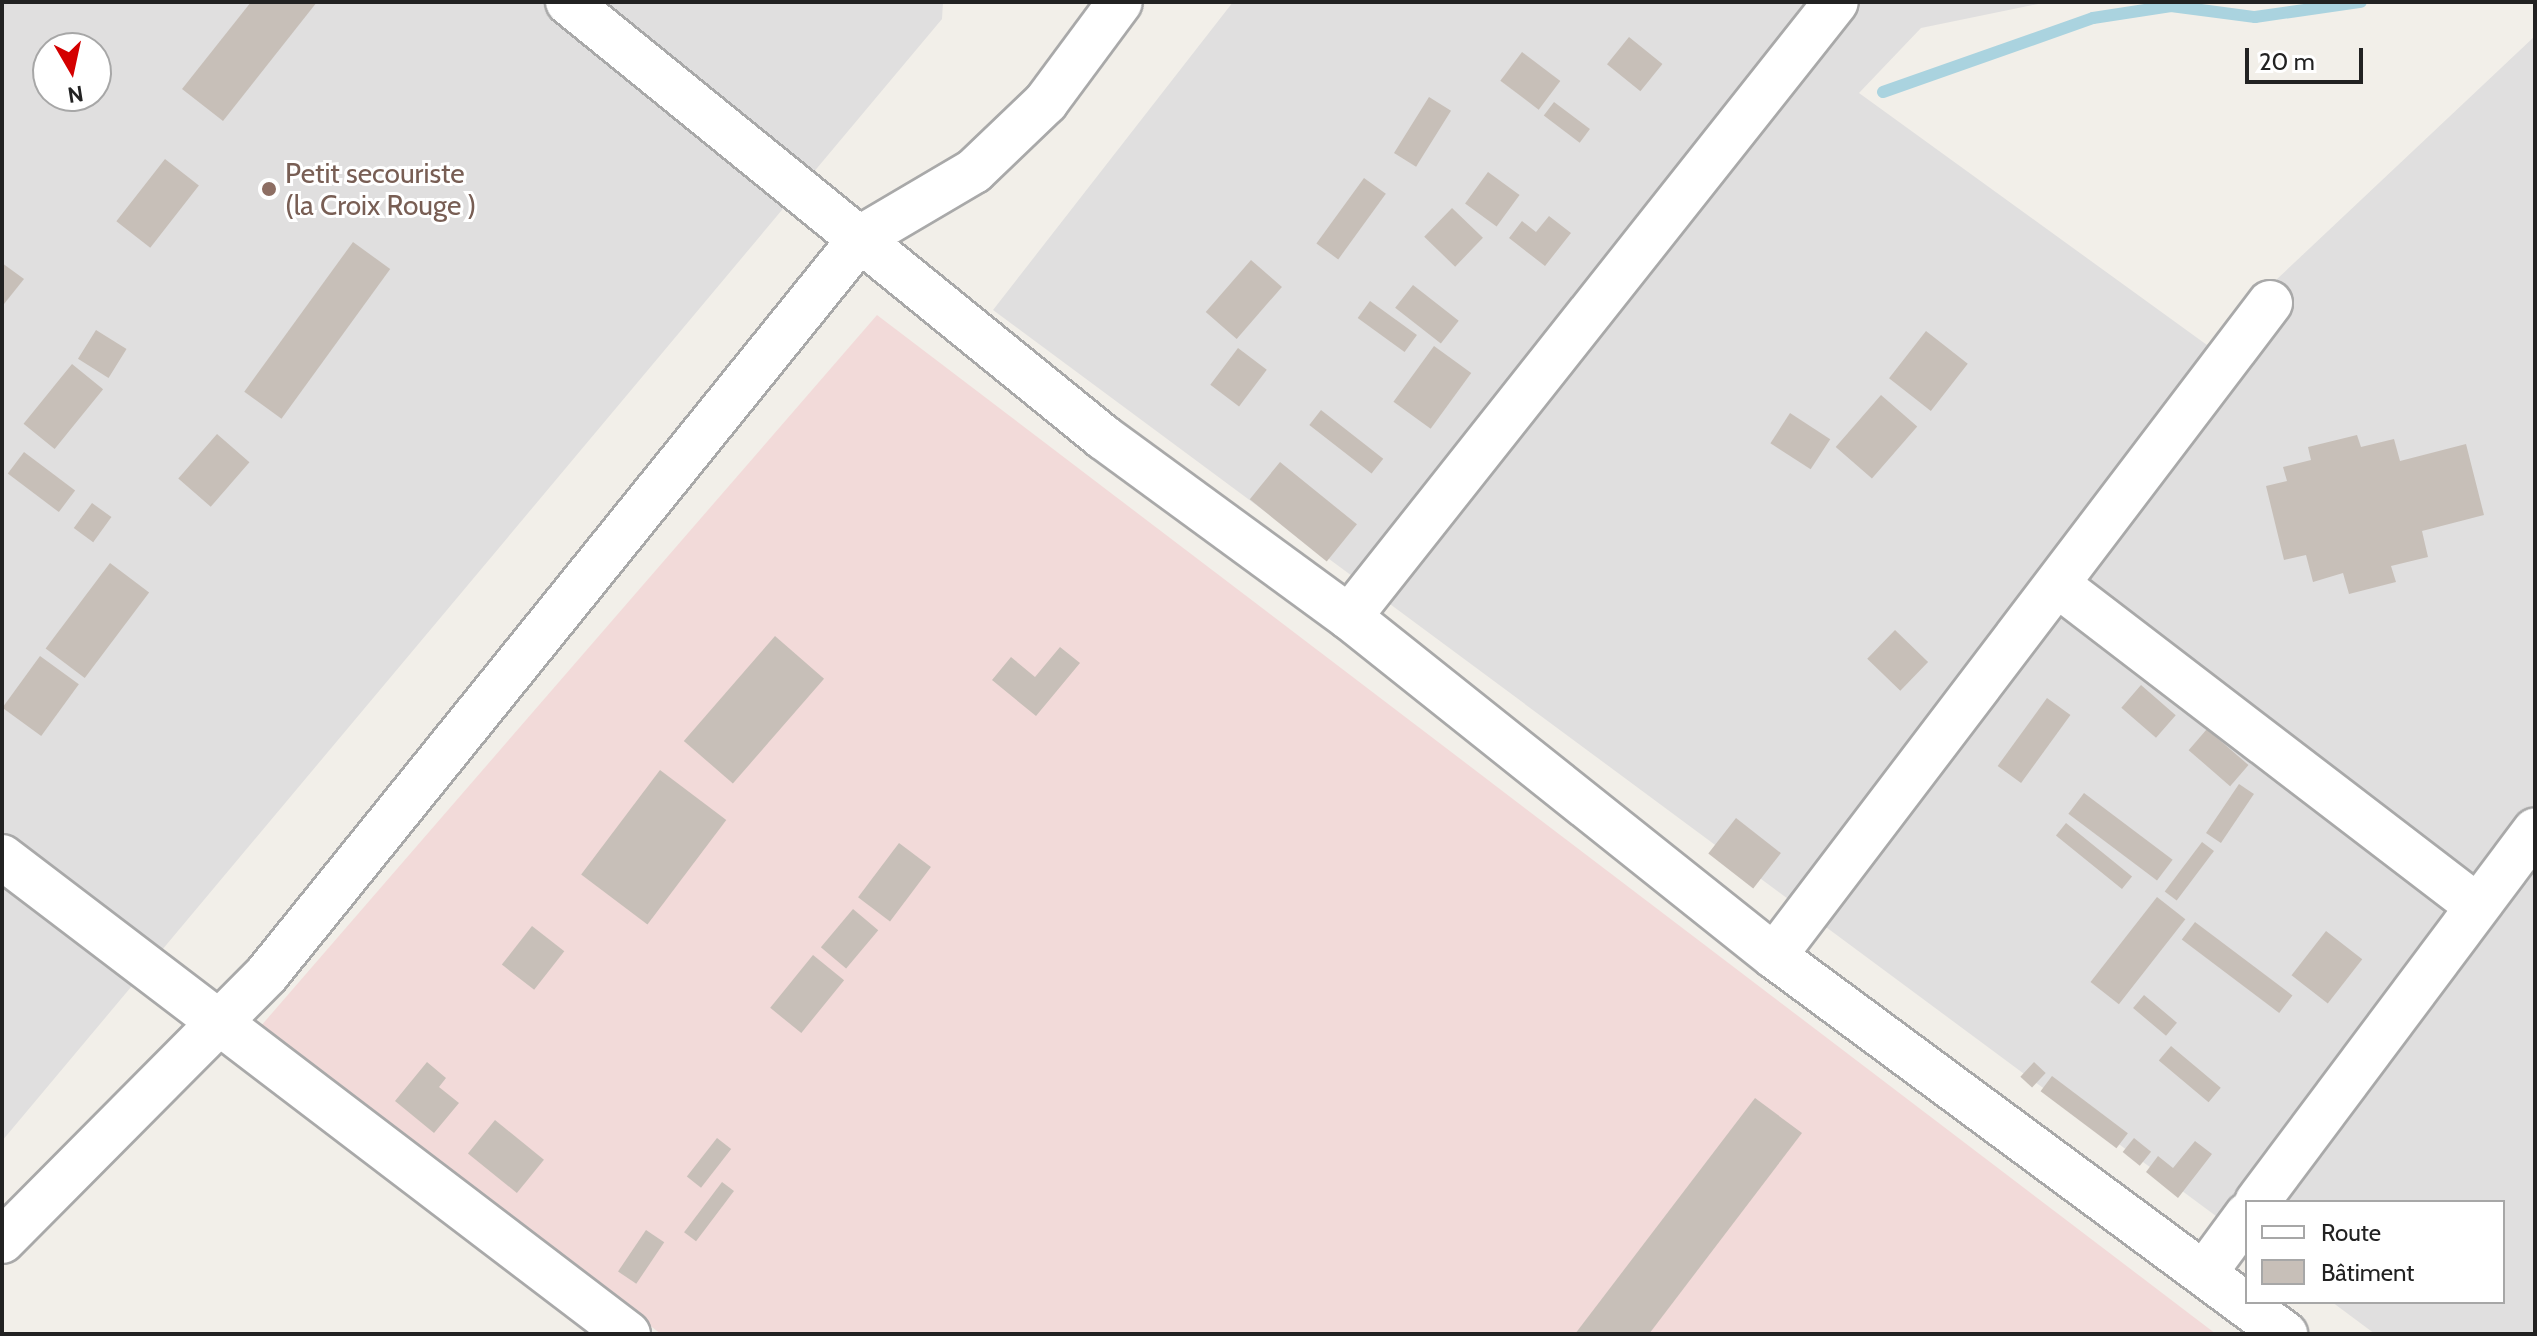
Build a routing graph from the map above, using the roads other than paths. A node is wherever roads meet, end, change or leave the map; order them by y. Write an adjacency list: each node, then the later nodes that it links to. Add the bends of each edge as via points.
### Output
1 (568, 2): 4 (street)
2 (1120, 2): 4 (street, via 1046,102 974,171)
3 (1836, 2): 7 (street)
4 (862, 237): 7 (street, via 1103,437); 12 (street)
5 (2270, 303): 6 (street)
6 (2058, 585): 10 (street); 11 (street)
7 (1349, 617): 11 (street)
8 (2535, 831): 10 (street)
9 (2, 857): 12 (street)
10 (2477, 906): 13 (street)
11 (1774, 956): 16 (street)
12 (222, 1024): 15 (street); 19 (street)
13 (2258, 1200)
14 (2245, 1218): 16 (street)
15 (2, 1241)
16 (2205, 1272): 17 (street)
17 (2245, 1303)
18 (2246, 1304): 20 (street)
19 (628, 1334)
20 (2285, 1334)

